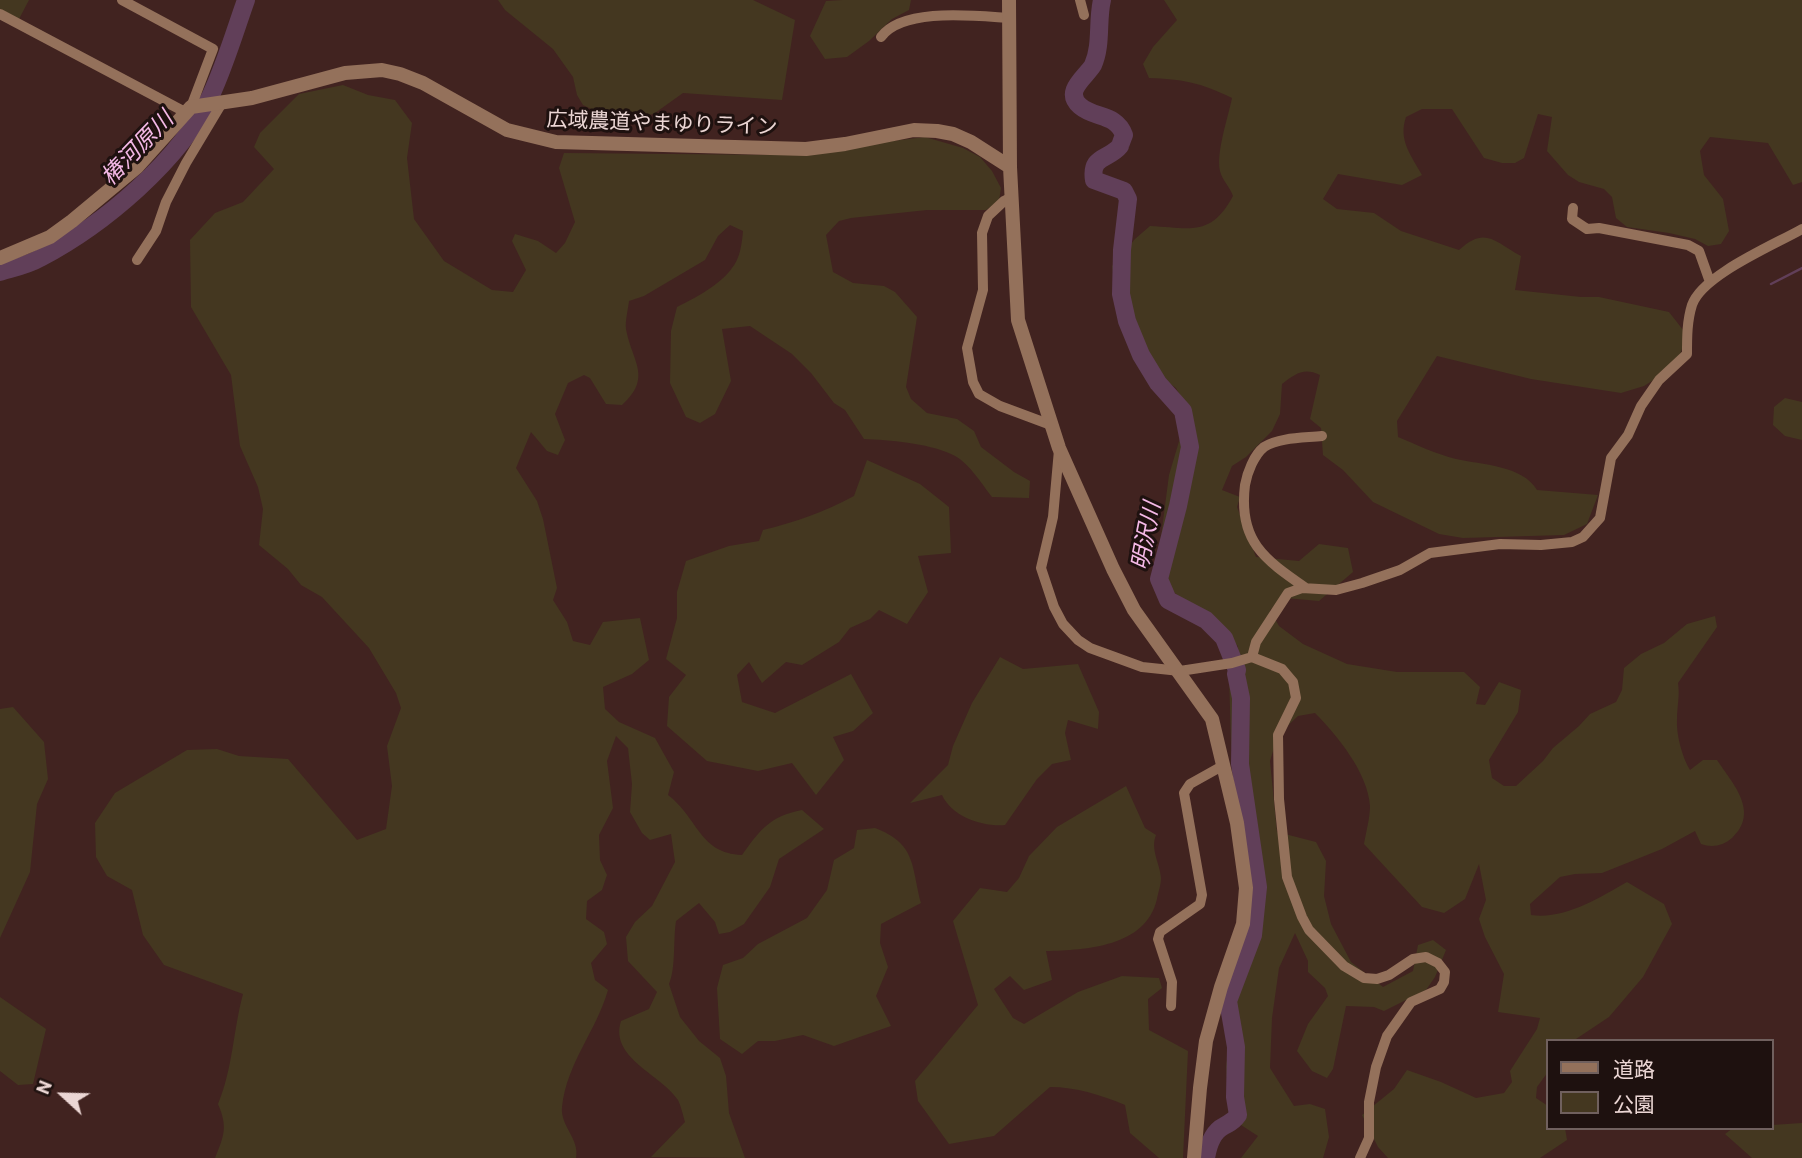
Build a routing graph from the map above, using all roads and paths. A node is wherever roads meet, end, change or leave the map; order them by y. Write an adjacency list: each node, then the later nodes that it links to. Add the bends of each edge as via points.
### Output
1 (1009, 0): 6 (street)
2 (1080, 0): 5 (street)
3 (126, 1): 9 (street, via 213,49)
4 (0, 14): 9 (street)
5 (1084, 16)
6 (1010, 18): 7 (street, via 914,19); 10 (street)
7 (881, 37)
8 (218, 104): 9 (street, 広域農道やまゆりライン); 10 (street, 広域農道やまゆりライン, via 345,73 382,70 423,83 514,133 548,141 806,149 914,130 953,134); 15 (street, via 166,202 156,231)
9 (188, 110): 14 (street, via 137,167 72,221 50,237)
10 (1010, 167): 11 (street)
11 (1012, 197): 17 (street, via 1018,320); 17 (street, via 988,216 982,233 984,290 967,348 979,394)
12 (1573, 208): 16 (street, via 1572,219 1587,229 1688,245 1699,251)
13 (1802, 229): 16 (street)
14 (0, 258)
15 (136, 260)
16 (1710, 282): 20 (street, via 1693,303 1687,354 1659,380 1611,458 1600,518 1583,537 1572,542 1500,544 1430,553 1362,583 1336,590)
17 (1051, 425): 19 (street)
18 (1322, 436): 20 (street, via 1263,448 1245,487 1246,527 1253,543 1266,559)
19 (1059, 448): 22 (street, via 1134,610); 22 (street, via 1053,517 1041,568 1063,624 1078,640 1104,654 1142,667)
20 (1306, 589): 21 (street, via 1288,593 1256,642)
21 (1252, 657): 22 (street); 26 (street, via 1282,669 1293,682 1296,698 1278,736 1279,799 1287,877 1309,930 1344,966 1364,978 1389,975 1413,958 1426,957 1444,972 1440,989 1411,1002 1387,1037 1369,1102 1369,1138)
22 (1180, 671): 23 (street, via 1212,719)
23 (1224, 765): 24 (street, via 1190,784 1184,793 1202,895 1200,904 1160,932 1158,939 1172,982); 25 (street, via 1246,888 1243,924 1206,1041)
24 (1171, 1006)
25 (1194, 1158)
26 (1360, 1158)

